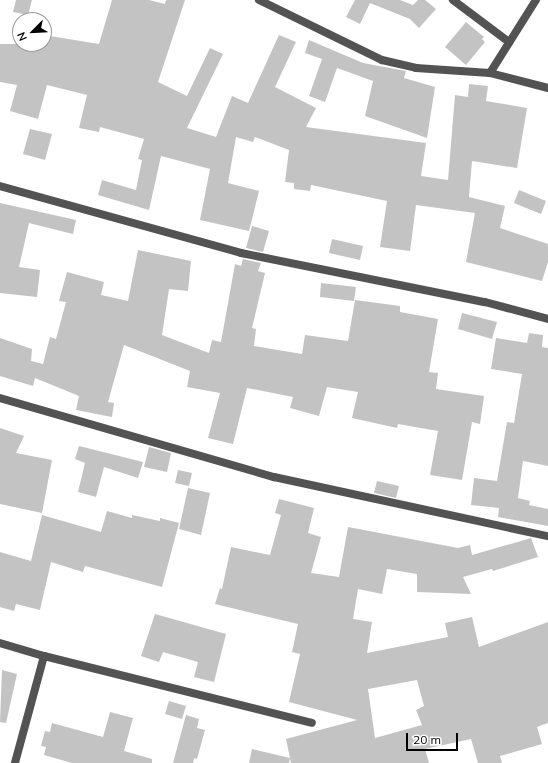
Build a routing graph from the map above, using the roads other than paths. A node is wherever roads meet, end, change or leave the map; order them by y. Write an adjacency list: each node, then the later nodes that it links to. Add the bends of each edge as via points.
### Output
1 (259, 0): 5 (street, via 382,60 416,68)
2 (453, 0): 4 (street)
3 (536, 0): 4 (street)
4 (509, 42): 5 (street)
5 (490, 73): 6 (street)
6 (548, 88)
7 (0, 186): 8 (street, via 241,254 485,302)
8 (548, 319)
9 (0, 398): 10 (street, via 274,477 522,533)
10 (548, 536)
11 (0, 643): 12 (street)
12 (44, 656): 13 (street); 14 (street)
13 (312, 723)
14 (15, 763)

